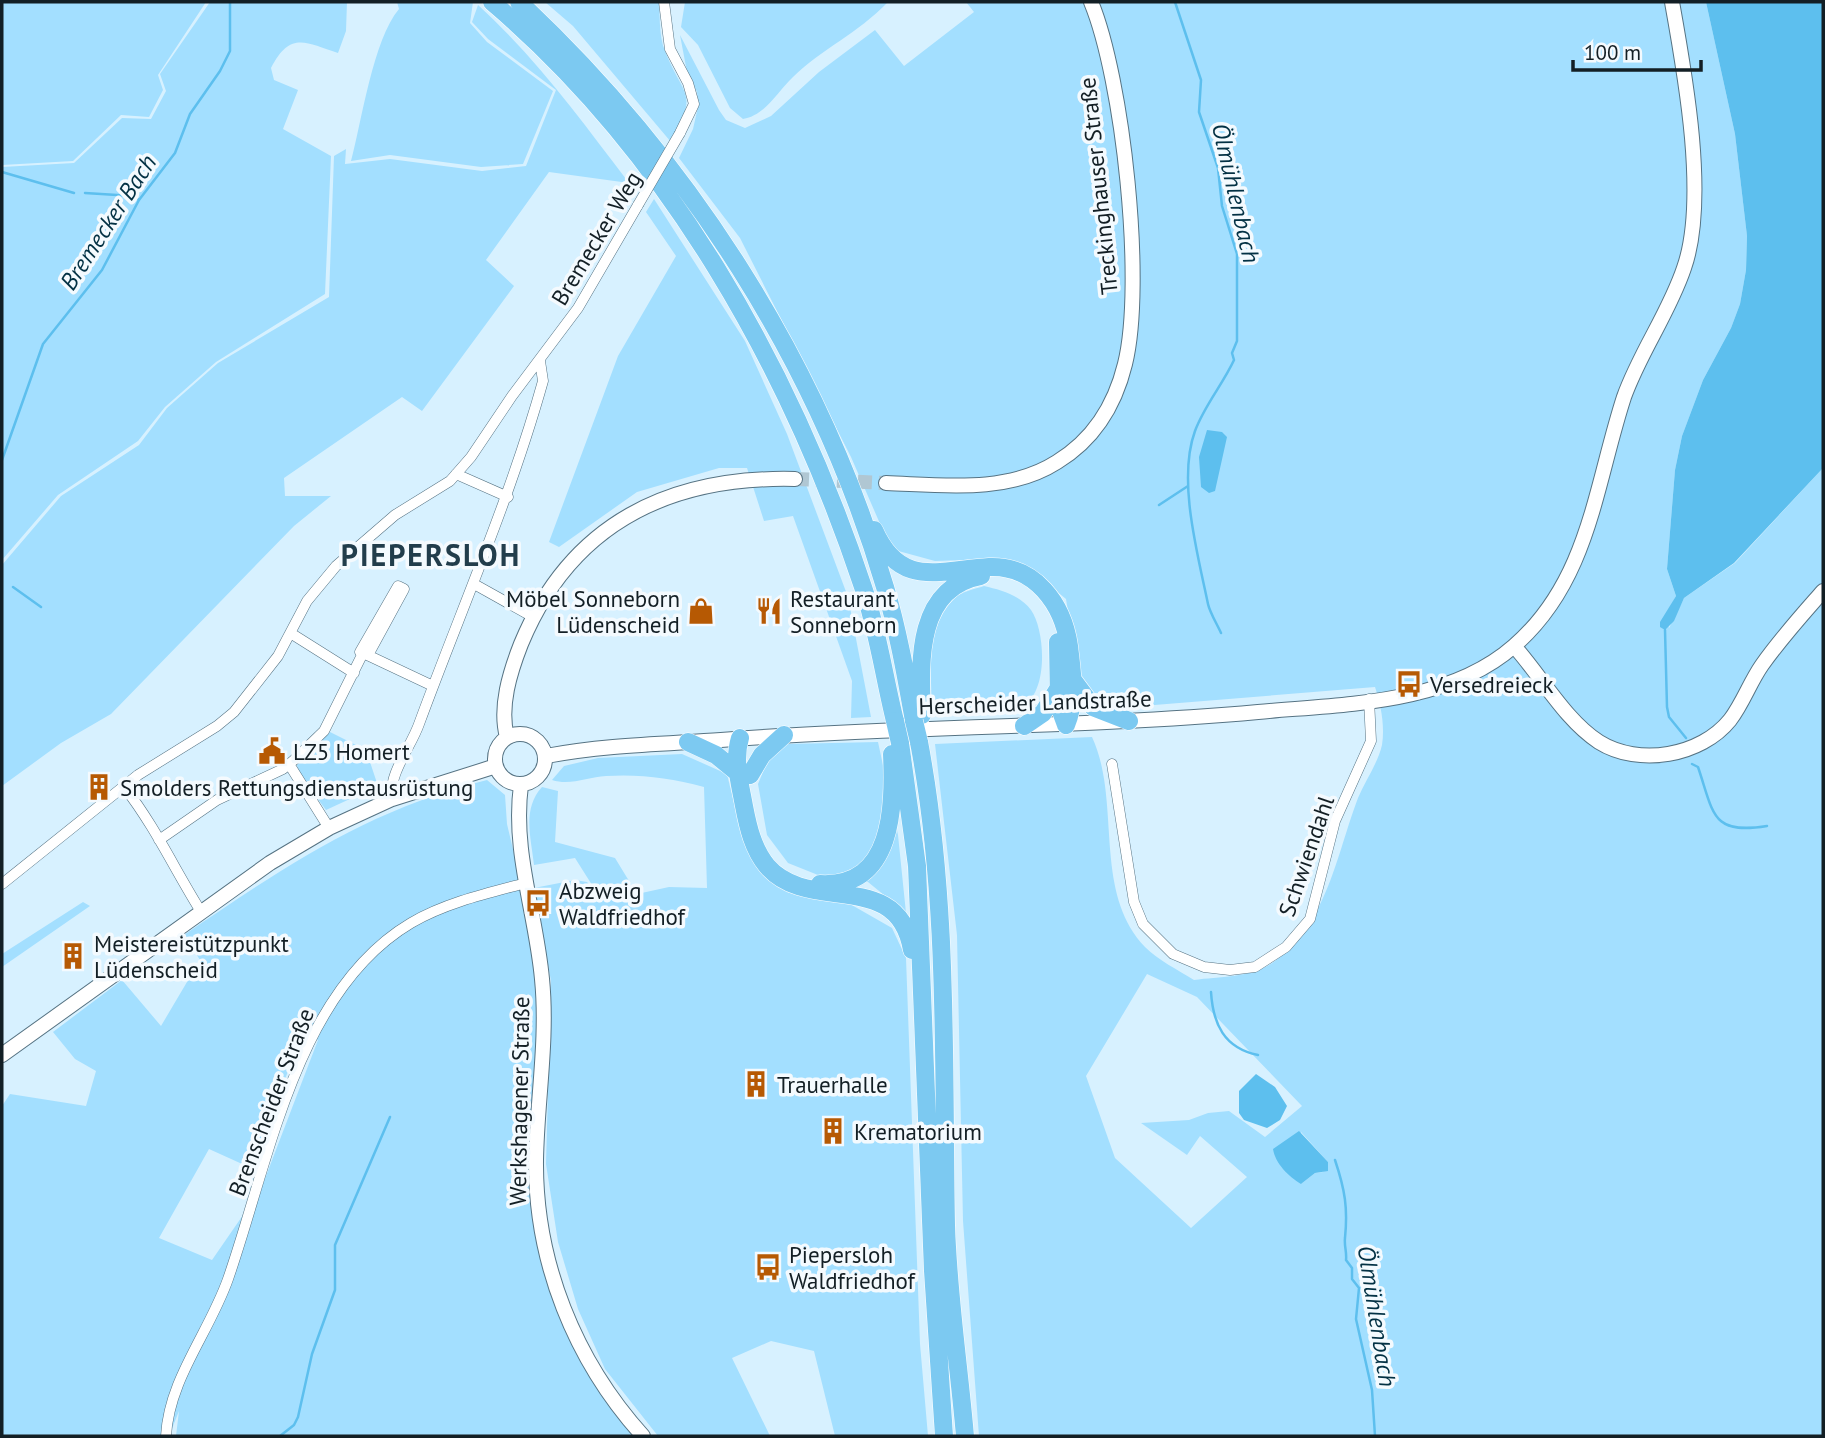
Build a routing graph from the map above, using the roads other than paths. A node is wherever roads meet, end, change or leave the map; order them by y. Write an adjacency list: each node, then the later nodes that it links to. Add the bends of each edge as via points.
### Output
1 (492, 2): 5 (highway)
2 (664, 2): 6 (street, Bremecker Weg, bridge, via 670,49 694,104 578,308)
3 (1091, 2): 10 (main road, Treckinghauser Straße, via 1116,104 1131,249 1130,341 1113,400 1085,441 1058,462 1021,478 971,486)
4 (1672, 2): 16 (main road, Herscheider Landstraße, via 1694,170 1695,212 1688,255 1627,389 1577,559 1551,607)
5 (521, 11): 7 (highway, via 580,60 699,208 776,330); 30 (highway, via 683,219 744,314 796,415 864,589)
6 (540, 361): 8 (street, Bremecker Weg); 11 (street, via 542,381)
7 (844, 471): 19 (highway, via 878,539 903,566 930,573 1002,568 1025,575 1042,587 1063,619); 22 (highway, via 885,587)
8 (456, 474): 11 (street); 15 (street, via 353,548 314,591)
9 (795, 479): 14 (main road, via 726,480 652,502 574,559)
10 (886, 483)
11 (508, 496): 12 (street)
12 (474, 584): 14 (street); 20 (street)
13 (1823, 591): 16 (main road, via 1760,667 1729,721 1705,741 1673,754 1639,754 1600,742 1578,723)
14 (533, 617): 27 (main road, via 508,687)
15 (292, 634): 18 (street); 37 (street, via 224,721)
16 (1514, 646): 21 (main road, Herscheider Landstraße, via 1448,684)
17 (365, 654): 17 (street, via 360,652 398,586 404,589); 18 (street); 20 (street)
18 (354, 673): 32 (street, via 324,731)
19 (1066, 683): 22 (highway, via 1057,632 1046,603 1017,580 999,575 977,577 944,595 928,623); 23 (highway, via 1093,706); 24 (highway, via 1059,706); 25 (highway, via 1042,713)
20 (433, 686): 38 (street, via 392,786)
21 (1369, 699): 23 (main road, Herscheider Landstraße); 33 (street, Schwiendahl, via 1371,741 1335,821 1310,919 1286,947 1255,967 1204,967 1173,954 1143,924 1134,902)
22 (918, 721): 49 (highway, bridge, via 935,861 946,1050 946,1228)
23 (1129, 721): 24 (main road, Herscheider Landstraße)
24 (1066, 725): 25 (main road, Herscheider Landstraße)
25 (1024, 726): 26 (main road, Herscheider Landstraße)
26 (784, 735): 28 (main road, Herscheider Landstraße); 35 (highway)
27 (507, 737): 31 (main road, via 533,737); 34 (main road, via 497,749)
28 (740, 738): 29 (main road, Herscheider Landstraße); 35 (highway, via 736,753)
29 (688, 742): 31 (main road, Herscheider Landstraße, via 609,746); 35 (highway)
30 (896, 743): 35 (highway, via 892,813 885,840 863,871 839,882 802,880 774,862 757,830); 44 (highway, via 917,866)
31 (546, 756): 36 (main road, via 538,778)
32 (289, 764): 39 (street); 40 (street, via 217,800)
33 (1112, 764)
34 (496, 766): 36 (main road, via 505,779); 38 (main road)
35 (744, 774): 44 (highway, via 750,831 768,867 804,889 882,903 900,919 911,942)
36 (521, 785): 41 (main road, Werkshagener Straße, via 517,833)
37 (125, 788): 40 (street); 42 (street)
38 (392, 799): 39 (main road)
39 (329, 828): 43 (main road)
40 (159, 840): 43 (street)
41 (526, 883): 46 (street, Brenscheider Straße, via 413,922 369,954 338,989 311,1038 279,1121 227,1282 171,1400); 47 (main road, Werkshagener Straße, via 542,981 536,1161 542,1235 574,1333 601,1382)
42 (2, 884)
43 (200, 911): 45 (main road)
44 (922, 1009): 48 (highway)
45 (2, 1055)
46 (166, 1436)
47 (643, 1436)
48 (944, 1436)
49 (965, 1436)

